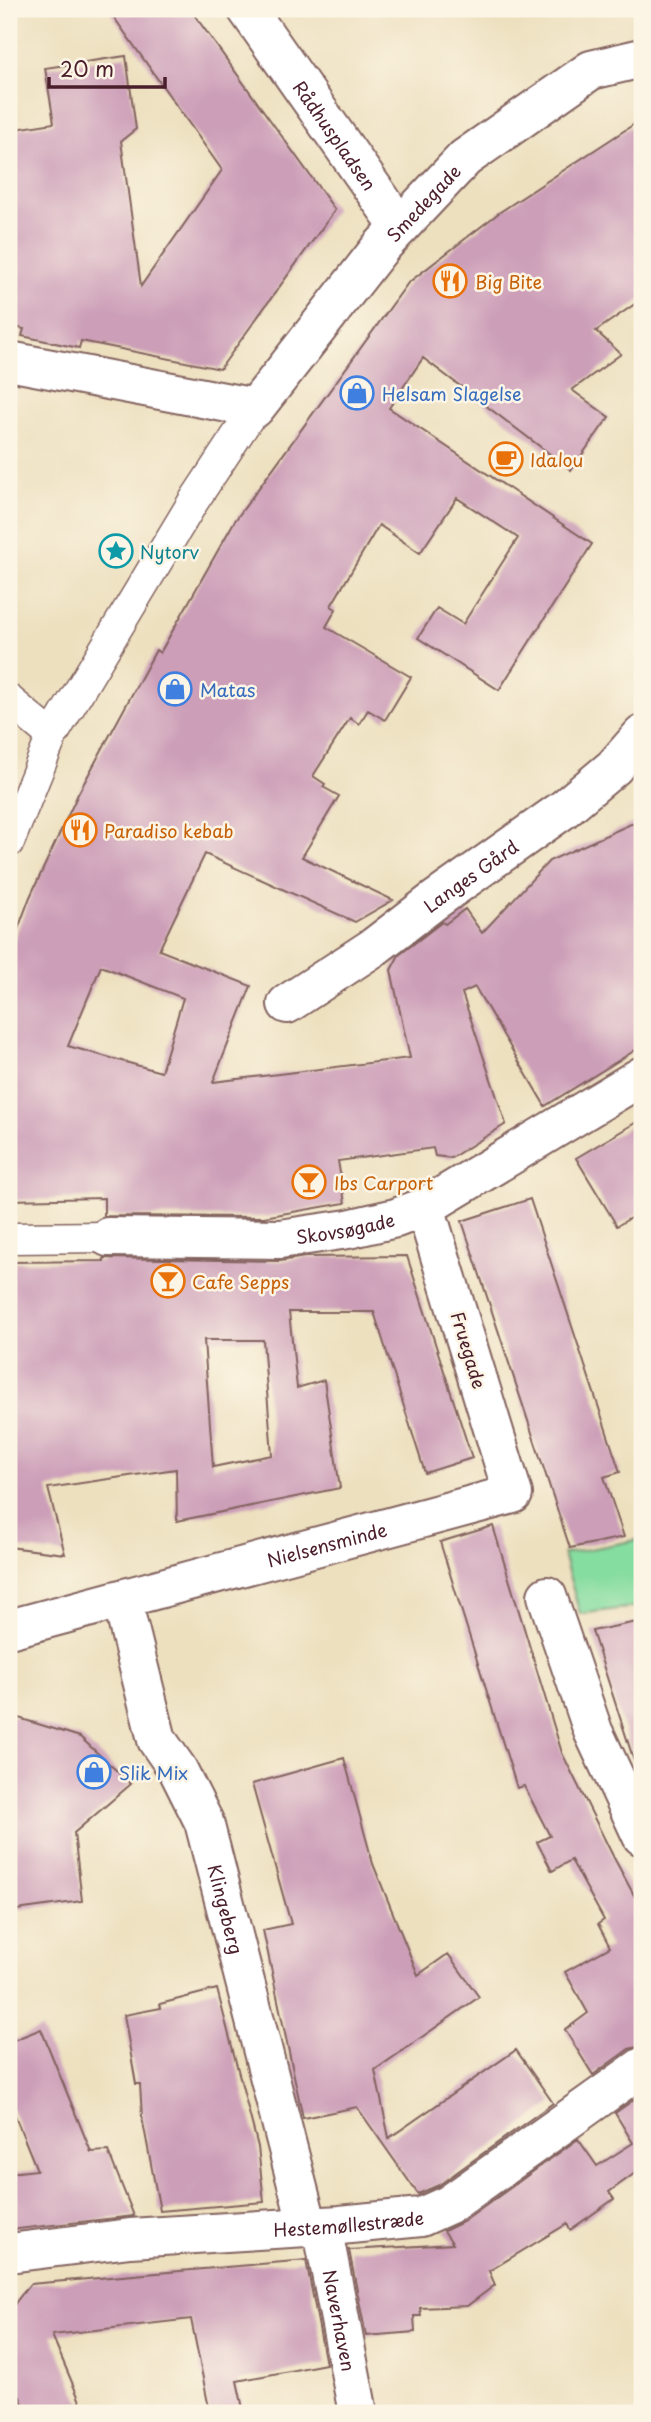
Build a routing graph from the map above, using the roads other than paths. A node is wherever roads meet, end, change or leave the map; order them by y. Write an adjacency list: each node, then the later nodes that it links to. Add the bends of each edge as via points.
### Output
1 (247, 9): 3 (street, Rådhuspladsen)
2 (642, 58): 3 (street, Smedegade, via 591,70 556,94 465,158)
3 (400, 227): 5 (street, Smedegade)
4 (9, 361): 5 (street)
5 (255, 408): 8 (street)
6 (9, 700): 8 (street)
7 (642, 735): 10 (street, Langes Gård, via 614,767 564,809 374,947)
8 (52, 736): 9 (street)
9 (9, 842)
10 (286, 1004)
11 (642, 1076): 12 (street, Skovsøgade)
12 (425, 1207): 13 (street, Skovsøgade, via 348,1229 280,1239); 15 (street, Fruegade)
13 (108, 1237): 14 (street, Skovsøgade)
14 (9, 1238)
15 (513, 1494): 17 (street, Nielsensminde)
16 (547, 1596): 19 (street, via 593,1731)
17 (132, 1597): 18 (street); 21 (street, Klingeberg, via 158,1740 204,1822)
18 (9, 1629)
19 (642, 1836)
20 (642, 2067): 21 (street, Hestemøllestræde, via 450,2204 421,2217)
21 (315, 2226): 22 (street, Hestemøllestræde, via 130,2238); 23 (street, Naverhaven)
22 (9, 2253)
23 (358, 2413)

